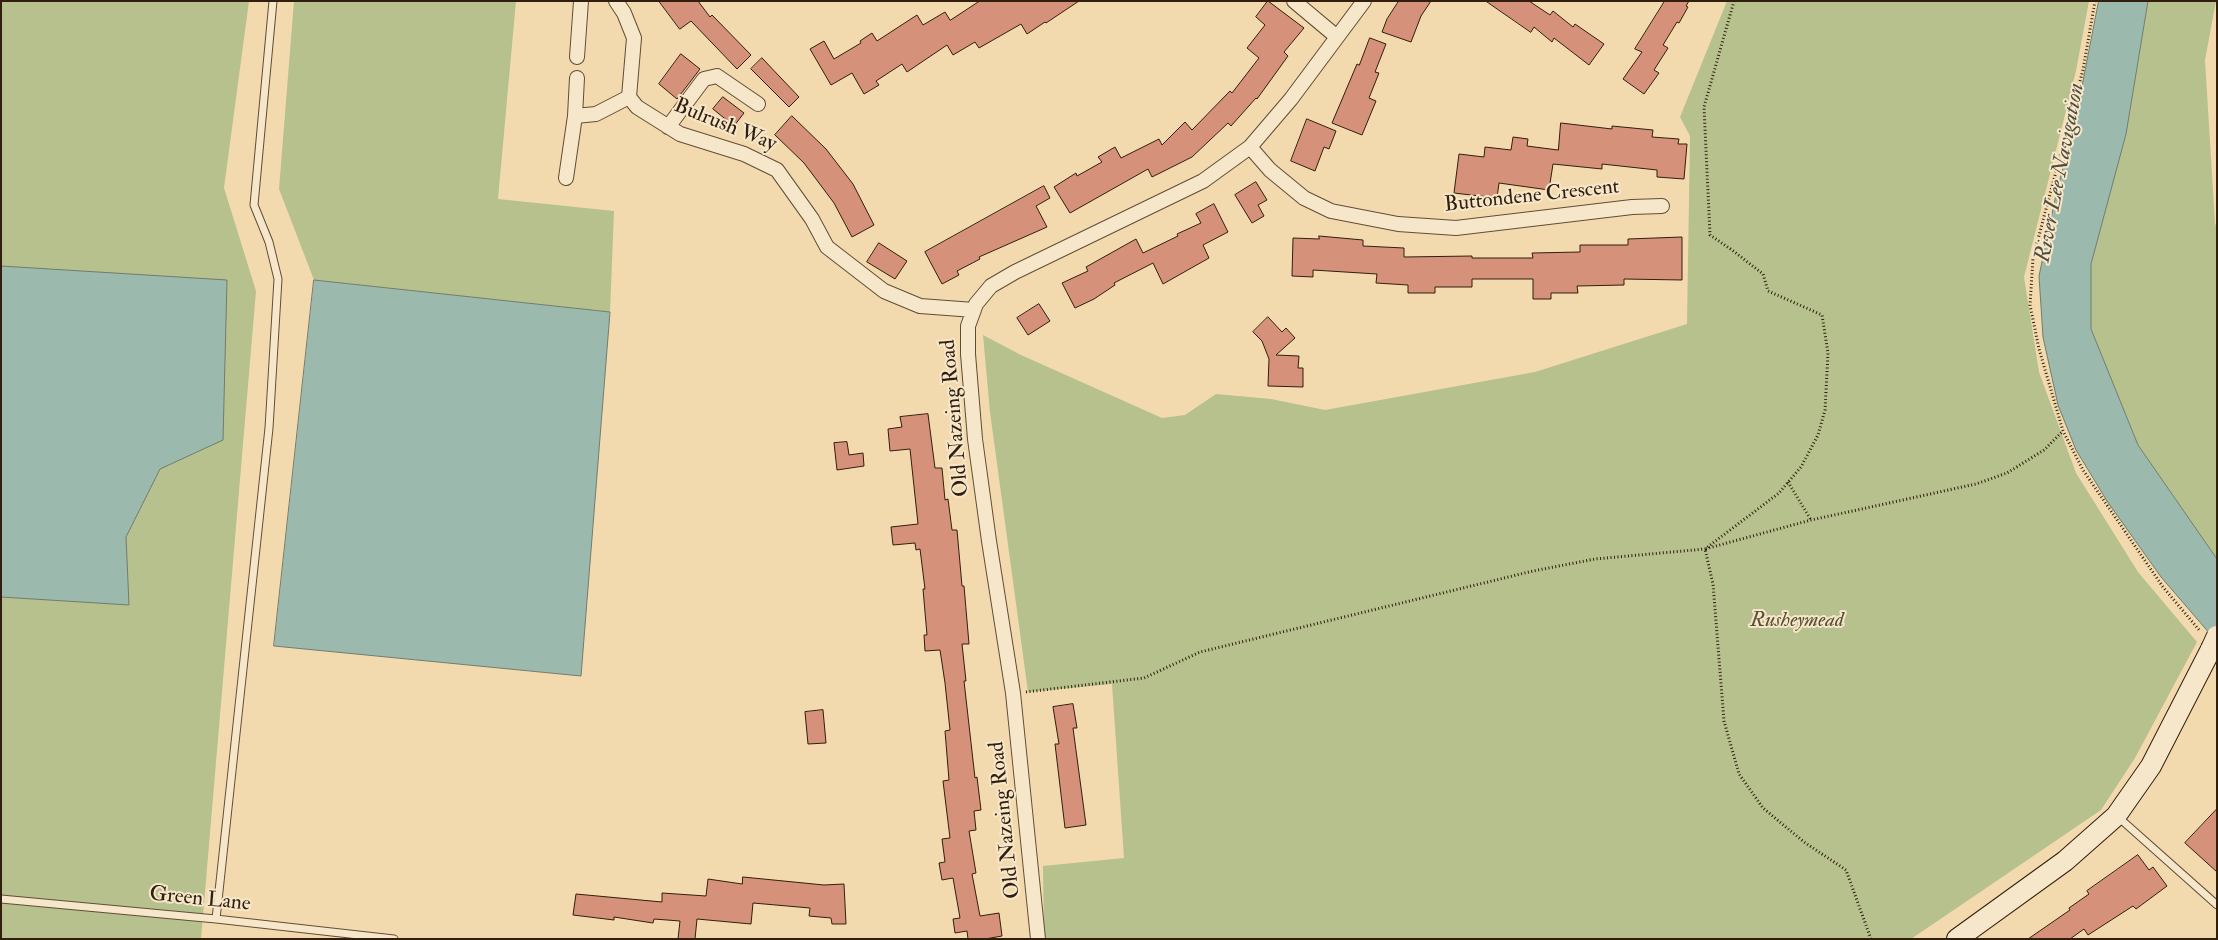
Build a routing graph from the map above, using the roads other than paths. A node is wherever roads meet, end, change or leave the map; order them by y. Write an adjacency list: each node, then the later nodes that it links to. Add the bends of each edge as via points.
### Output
1 (272, 1): 21 (lane, via 254,206 269,242 278,279 270,418)
2 (581, 1): 7 (street)
3 (616, 1): 9 (street, via 634,38)
4 (1294, 1): 6 (street)
5 (1364, 1): 6 (street, Old Nazeing Road)
6 (1337, 37): 13 (street, Old Nazeing Road)
7 (577, 58)
8 (577, 78): 11 (street)
9 (629, 97): 11 (street, via 596,114); 12 (street, Bulrush Way, via 637,107)
10 (758, 104): 12 (street, via 717,76 710,77 704,79)
11 (574, 116): 14 (street)
12 (668, 127): 16 (street, Bulrush Way, via 680,134 744,154 777,170 812,219 827,247 884,291 920,306)
13 (1250, 147): 15 (street, Buttondene Crescent, via 1270,170 1304,198 1331,211 1398,224 1456,228); 16 (street, Old Nazeing Road, via 1203,181 1015,272 992,286)
14 (566, 178)
15 (1662, 206)
16 (974, 310): 24 (street, Old Nazeing Road, via 968,326 968,345 975,439 1013,693)
17 (2210, 640): 18 (main road, via 2152,766)
18 (2116, 816): 20 (lane); 25 (main road, via 2065,861)
19 (1, 899): 21 (lane, Green Lane)
20 (2217, 905)
21 (216, 918): 22 (lane, Green Lane)
22 (361, 937): 23 (lane, Green Lane)
23 (394, 939)
24 (1038, 939)
25 (1957, 939)

